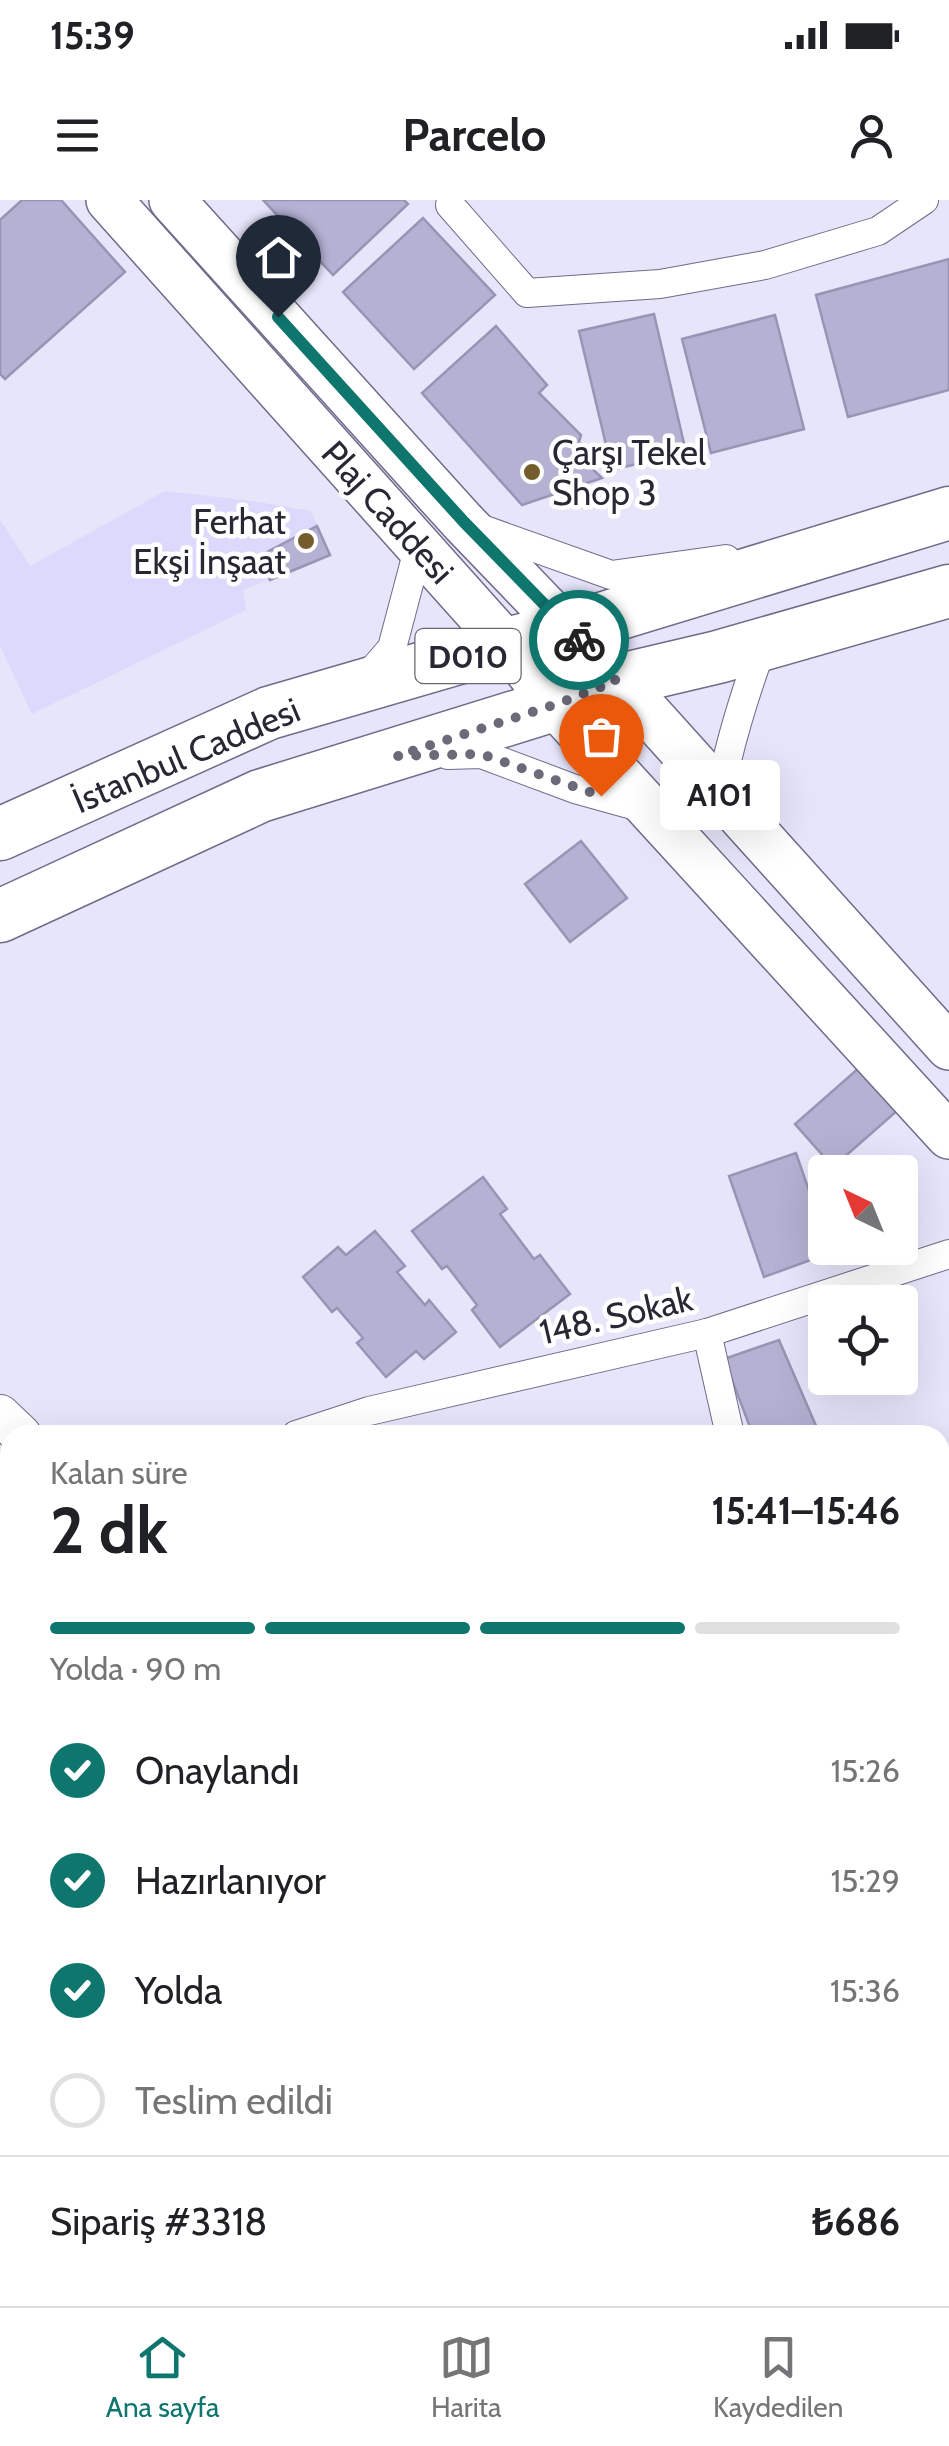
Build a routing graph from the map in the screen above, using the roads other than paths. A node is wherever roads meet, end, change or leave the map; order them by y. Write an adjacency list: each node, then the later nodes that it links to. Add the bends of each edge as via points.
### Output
1 (109, 200): 7 (main road, Plaj Caddesi)
2 (172, 200): 6 (main road, Plaj Caddesi)
3 (924, 200): 4 (street, via 878,231 765,265 660,284 527,293)
4 (451, 202)
5 (949, 512): 8 (highway, İstanbul Caddesi / D010)
6 (464, 522): 8 (street, via 611,576); 10 (main road, Plaj Caddesi)
7 (419, 546): 11 (main road, Plaj Caddesi); 14 (street, via 392,648)
8 (841, 547): 10 (highway, İstanbul Caddesi / D010)
9 (949, 591): 12 (highway, D010)
10 (568, 629): 11 (highway, İstanbul Caddesi / D010); 13 (main road, Plaj Caddesi)
11 (506, 644): 14 (highway, İstanbul Caddesi / D010); 15 (main road, Plaj Caddesi)
12 (764, 644): 13 (highway, D010); 17 (street)
13 (616, 681): 15 (highway, D010); 17 (main road, Plaj Caddesi)
14 (357, 689): 19 (highway, İstanbul Caddesi / D010, via 269,714)
15 (557, 704): 16 (highway, D010); 18 (main road, Plaj Caddesi)
16 (397, 756): 18 (street, via 481,754); 20 (highway, D010, via 260,796)
17 (720, 792): 21 (main road, Plaj Caddesi)
18 (654, 810): 22 (main road, Plaj Caddesi)
19 (0, 834)
20 (0, 916)
21 (949, 1047)
22 (949, 1136)
23 (949, 1254): 24 (street, 148. Sokak)
24 (706, 1334): 25 (street, 148. Sokak); 26 (street)
25 (327, 1425)
26 (728, 1425)

